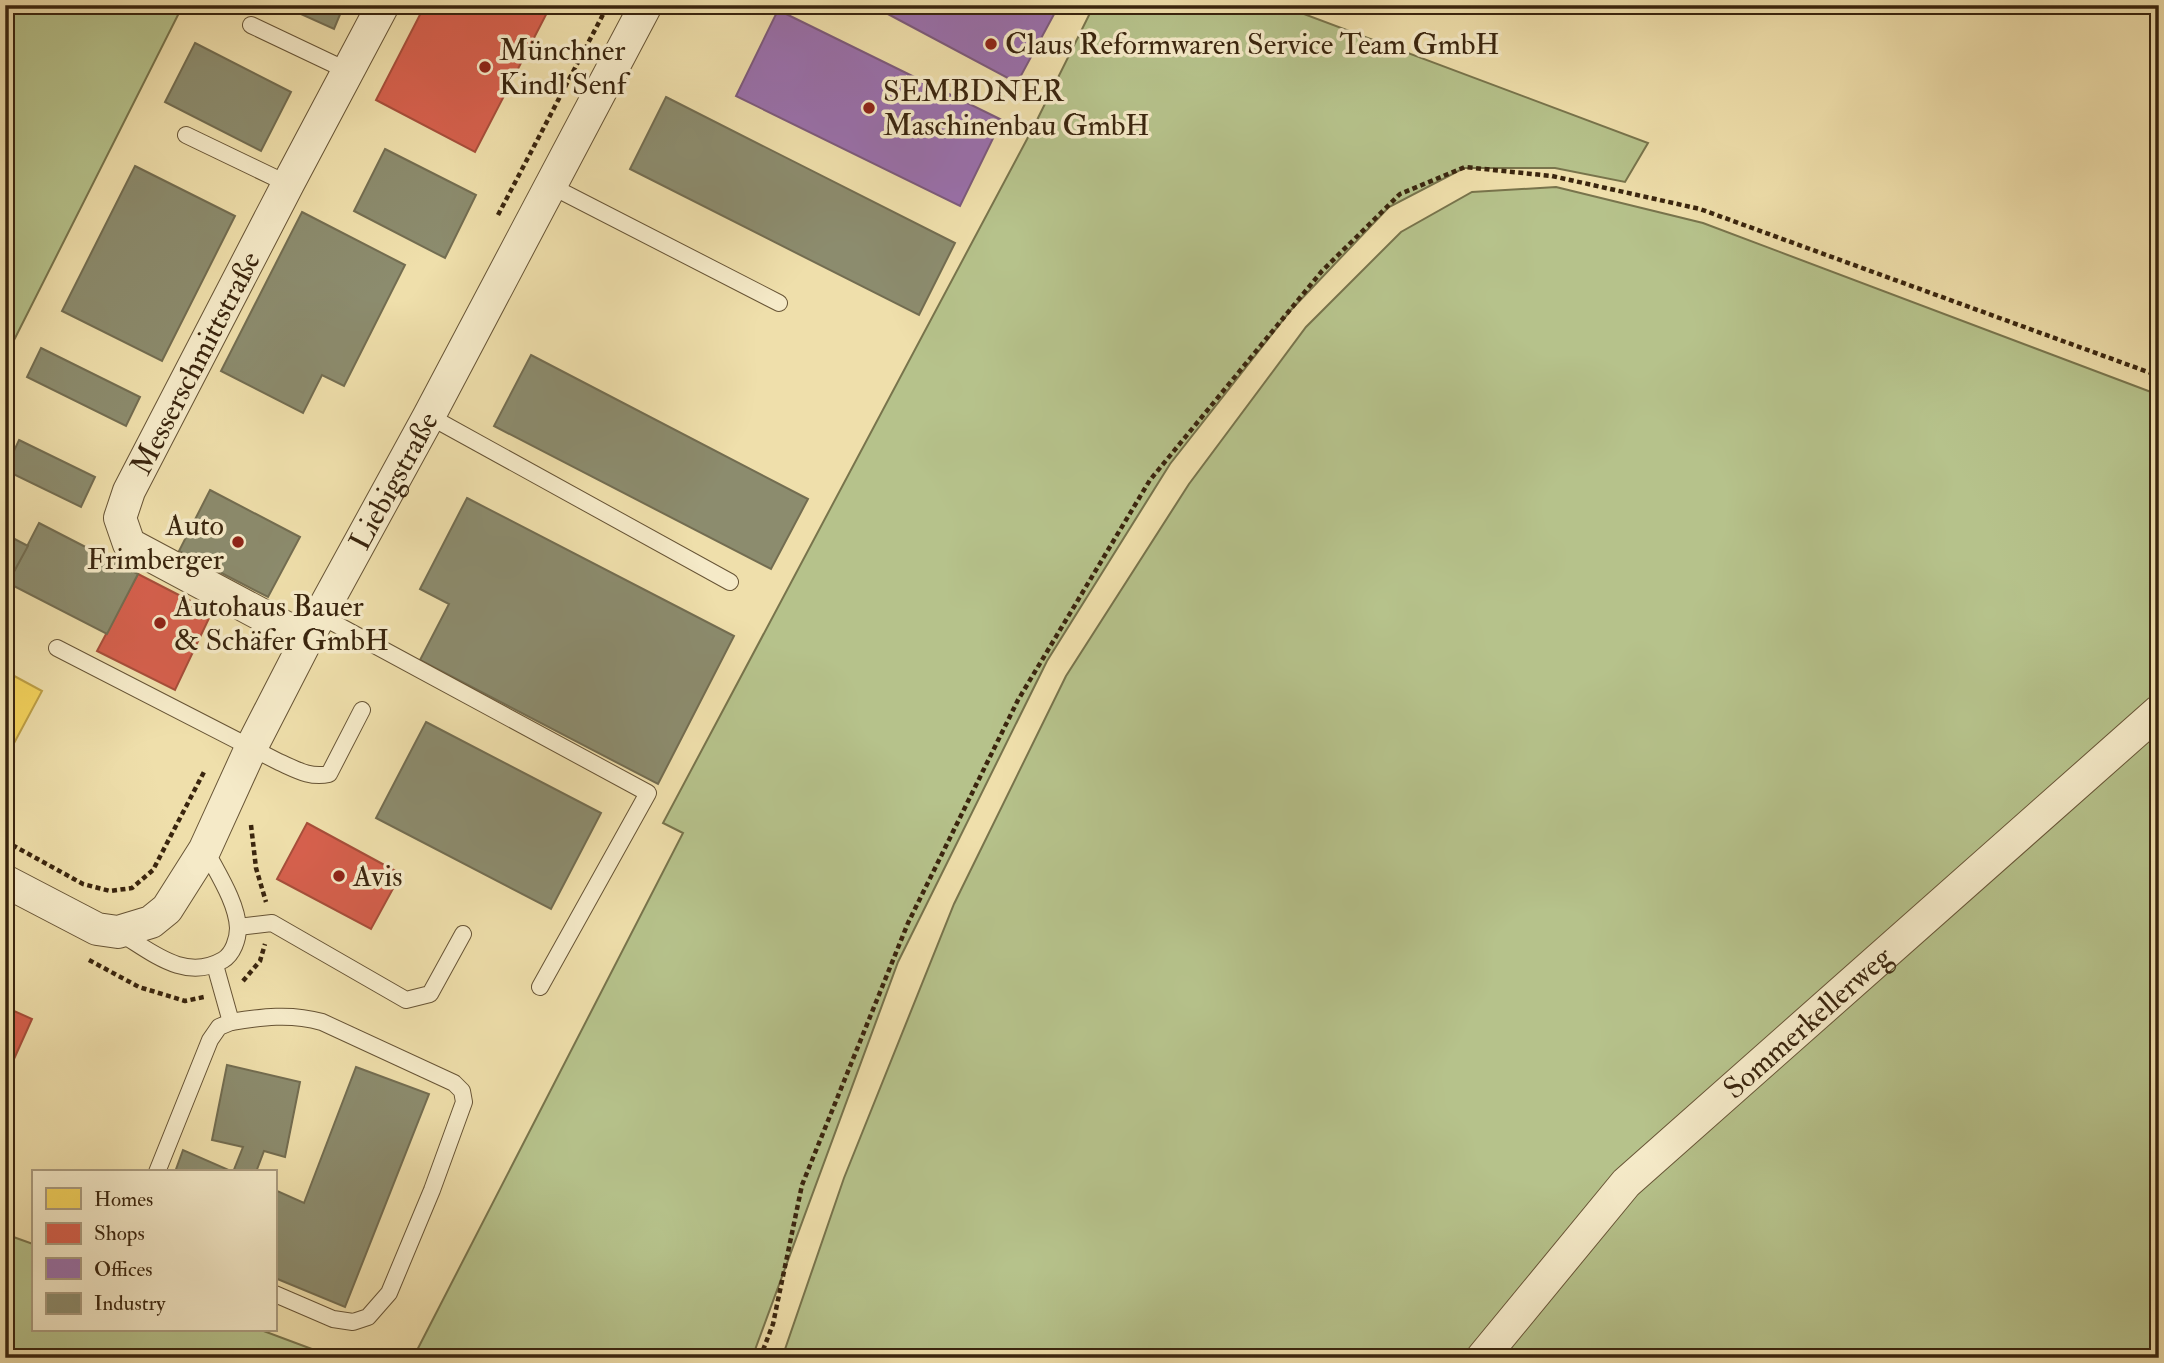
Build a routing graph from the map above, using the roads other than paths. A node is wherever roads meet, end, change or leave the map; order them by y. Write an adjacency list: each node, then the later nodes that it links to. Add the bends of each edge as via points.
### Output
1 (383, 5): 4 (street, Messerschmittstraße)
2 (646, 5): 7 (street, Liebigstraße)
3 (251, 25): 4 (lane)
4 (348, 71): 6 (street, Messerschmittstraße)
5 (186, 135): 6 (lane)
6 (288, 184): 11 (street, Messerschmittstraße, via 129,491 120,519 129,544)
7 (551, 186): 8 (lane); 9 (street, Liebigstraße)
8 (779, 303)
9 (429, 416): 10 (lane); 11 (street, Liebigstraße)
10 (730, 582)
11 (313, 627): 15 (street, Liebigstraße); 22 (lane, via 648,793)
12 (57, 648): 15 (lane)
13 (362, 709): 15 (lane, via 329,774 306,775)
14 (2159, 712): 26 (street, Sommerkellerweg, via 1626,1183)
15 (237, 741): 16 (street, Liebigstraße)
16 (205, 849): 18 (lane, via 227,892); 19 (street, Liebigstraße, via 167,909 151,922)
17 (5, 881): 19 (street, via 97,929)
18 (238, 927): 20 (lane, via 272,923 406,1000 430,995); 21 (lane, via 228,957)
19 (118, 932): 21 (lane, via 184,969)
20 (463, 934)
21 (215, 965): 23 (lane)
22 (540, 987)
23 (231, 1022): 24 (lane, via 219,1027 211,1040); 25 (lane, via 281,1016 322,1022 454,1083 464,1102 388,1293 368,1317 353,1322 333,1319)
24 (158, 1170)
25 (276, 1294)
26 (1482, 1358)

